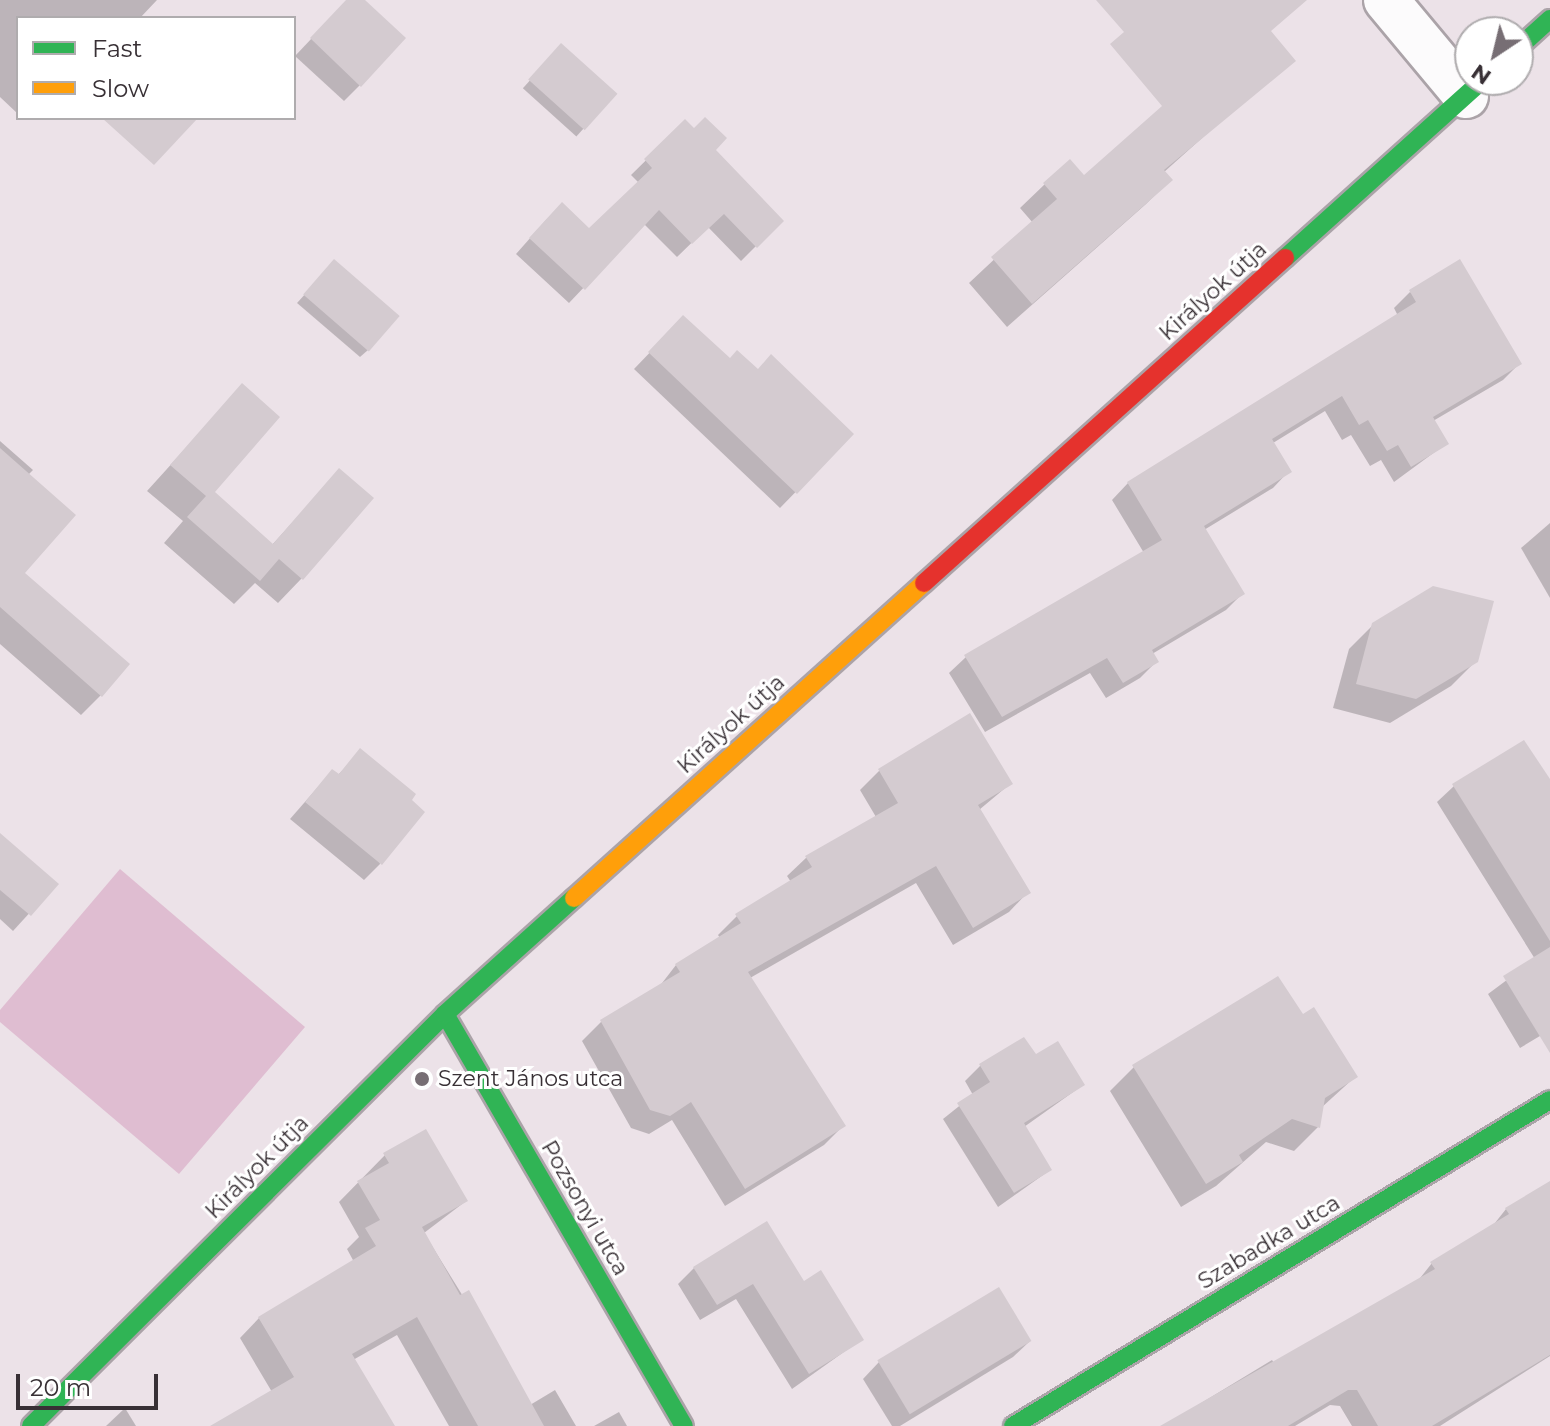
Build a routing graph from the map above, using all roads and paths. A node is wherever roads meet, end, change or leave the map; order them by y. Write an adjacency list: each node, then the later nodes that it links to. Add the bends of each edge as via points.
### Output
1 (1386, 0): 4 (street)
2 (1550, 19): 3 (street)
3 (1534, 34)
4 (1454, 68)
5 (1465, 96): 6 (street, Királyok útja)
6 (445, 1014): 8 (street, Királyok útja); 9 (street, Pozsonyi utca)
7 (1550, 1100): 10 (street, Szabadka utca)
8 (31, 1426)
9 (684, 1426)
10 (1013, 1426)

